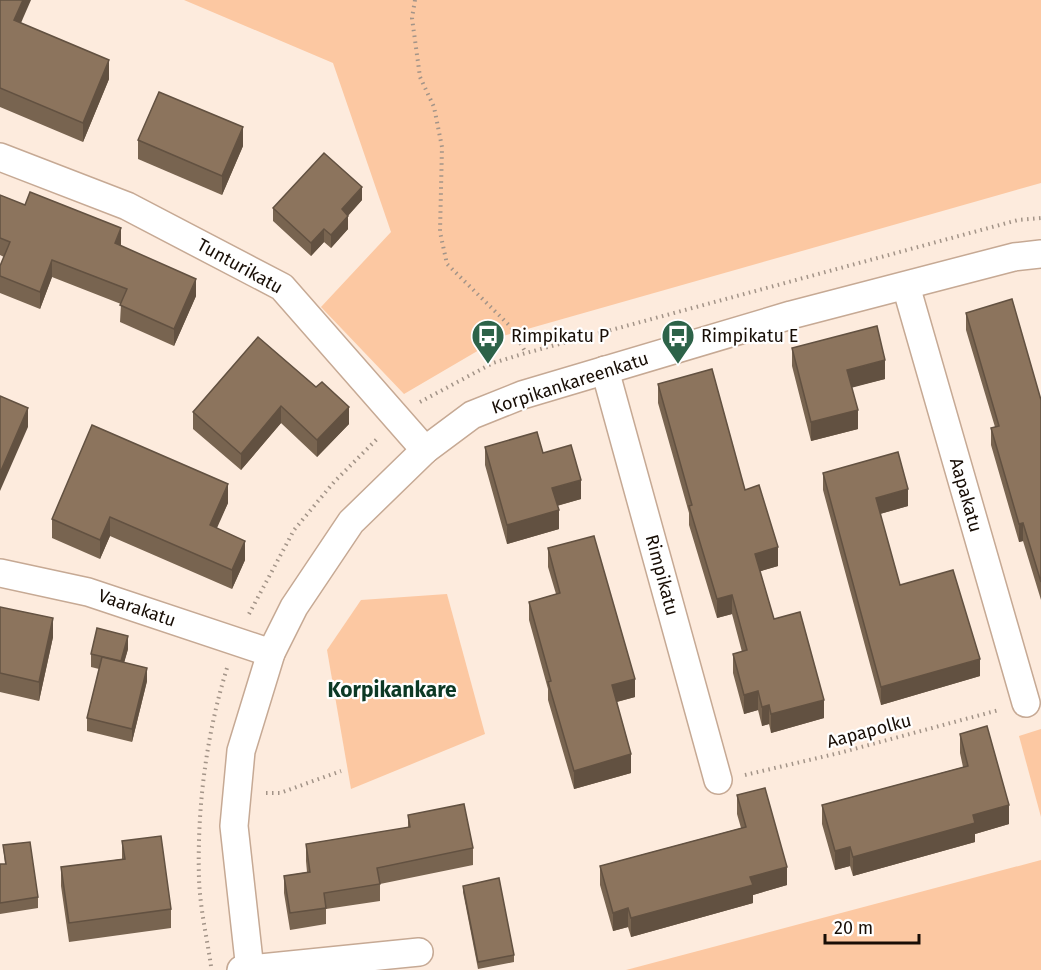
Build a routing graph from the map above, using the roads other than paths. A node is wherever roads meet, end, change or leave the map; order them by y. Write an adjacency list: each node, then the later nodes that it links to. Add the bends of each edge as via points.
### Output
1 (0, 157): 5 (street, Tunturikatu, via 127,206 282,287)
2 (1041, 254): 3 (street, Korpikankareenkatu, via 1014,257)
3 (906, 286): 4 (street, Korpikankareenkatu); 8 (street, Aapakatu)
4 (605, 370): 5 (street, Korpikankareenkatu, via 522,394 472,415); 9 (street, Rimpikatu)
5 (425, 450): 7 (street, Korpikankareenkatu, via 351,522 294,607)
6 (0, 573): 7 (street, Vaarakatu, via 88,592)
7 (271, 653): 12 (street, Korpikankareenkatu, via 242,751 234,826)
8 (1026, 703)
9 (718, 780)
10 (419, 952): 12 (street)
11 (241, 970): 12 (street)
12 (250, 970)

